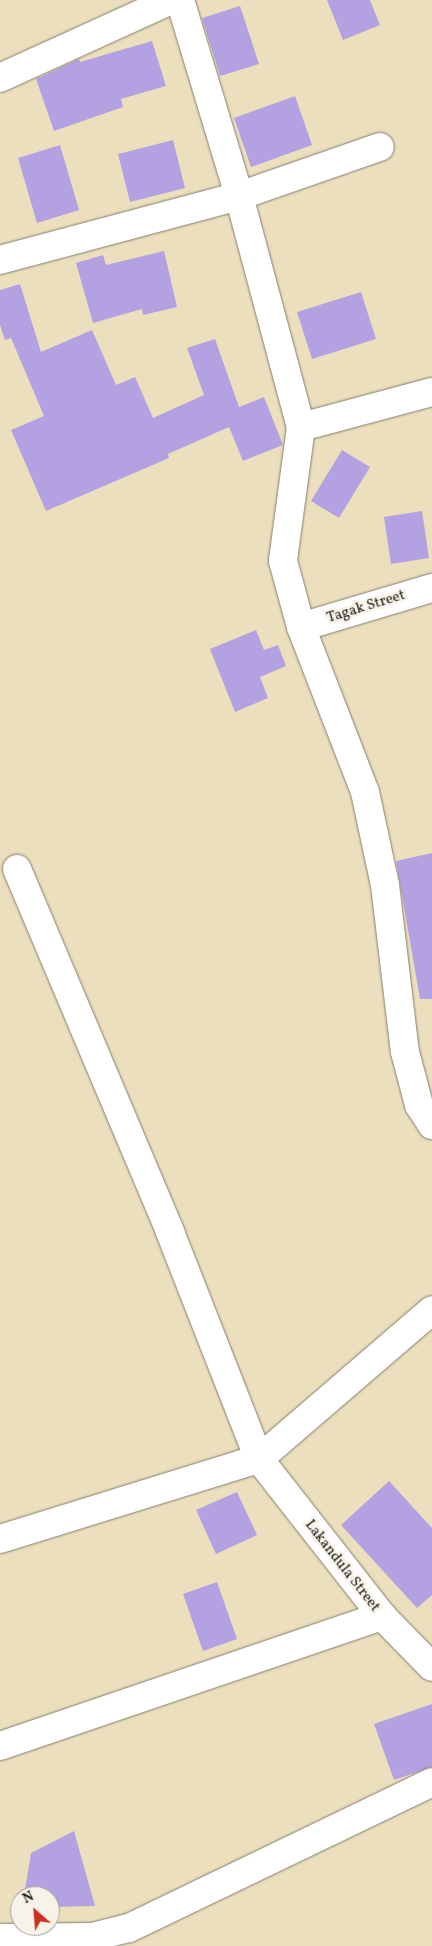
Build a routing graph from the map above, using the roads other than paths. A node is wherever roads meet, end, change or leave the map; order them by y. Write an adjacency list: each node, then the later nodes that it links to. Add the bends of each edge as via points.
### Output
1 (171, 0): 3 (street)
2 (180, 0): 5 (street)
3 (0, 78)
4 (380, 147): 5 (street)
5 (239, 196): 6 (street); 8 (street)
6 (0, 260)
7 (432, 392): 8 (street)
8 (301, 427): 10 (street, via 283,561)
9 (432, 588): 10 (street, Tagak Street)
10 (301, 627): 12 (street, via 365,792 385,885 405,1052 418,1105)
11 (17, 869): 14 (street, Lakandula Street, via 170,1232)
12 (432, 1125)
13 (432, 1310): 14 (street)
14 (259, 1459): 15 (street); 16 (street, Lakandula Street)
15 (0, 1539)
16 (382, 1616): 17 (street, Lakandula Street); 18 (street)
17 (432, 1667)
18 (0, 1746)
19 (432, 1782): 20 (street, via 129,1928 92,1937)
20 (0, 1938)

